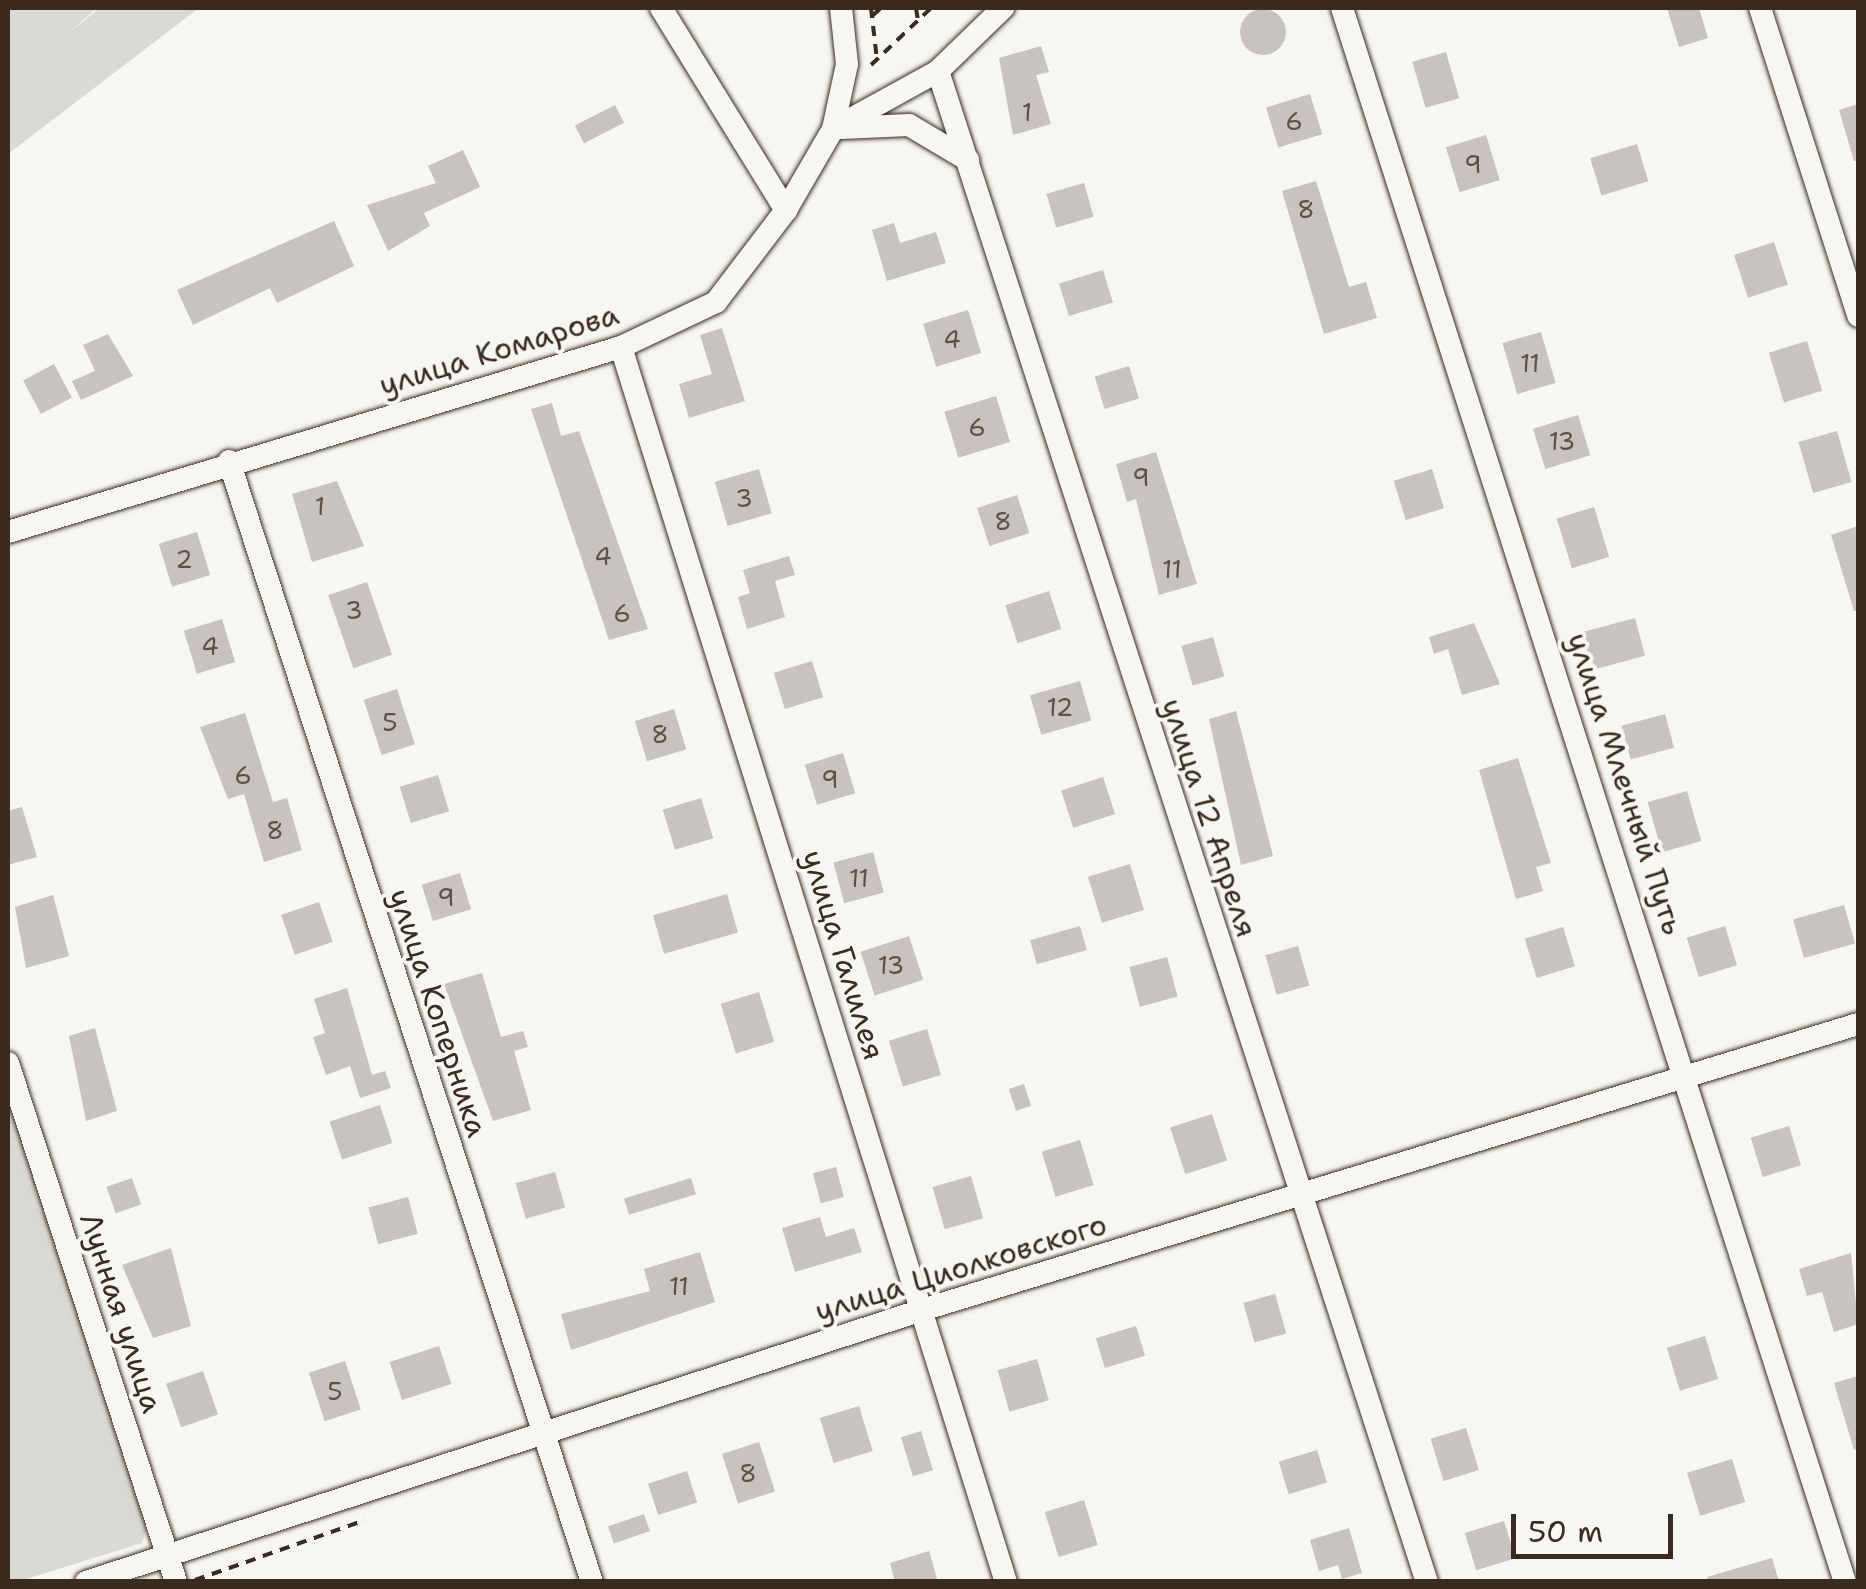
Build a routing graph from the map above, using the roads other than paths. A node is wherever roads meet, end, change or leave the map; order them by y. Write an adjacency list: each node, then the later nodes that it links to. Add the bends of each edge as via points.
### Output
1 (662, 8): 9 (street)
2 (841, 8): 7 (street, via 842,85)
3 (1003, 8): 6 (street)
4 (1342, 8): 16 (street, улица Млечный Путь)
5 (1760, 8): 10 (street)
6 (938, 71): 7 (street); 8 (street, улица 12 Апреля)
7 (832, 129): 8 (street, via 909,125); 9 (street, улица Комарова)
8 (969, 161): 17 (street, улица 12 Апреля)
9 (786, 210): 11 (street, улица Комарова, via 716,302)
10 (1858, 316)
11 (621, 347): 12 (street, улица Комарова); 18 (street, улица Галилея)
12 (229, 462): 13 (street, улица Комарова); 19 (street, улица Коперника)
13 (8, 532)
14 (1858, 1024): 16 (street, улица Циолковского)
15 (8, 1063): 20 (street, Лунная улица)
16 (1689, 1079): 17 (street, улица Циолковского); 26 (street, улица Млечный Путь)
17 (1298, 1196): 18 (street, улица Циолковского); 25 (street, улица 12 Апреля)
18 (922, 1310): 19 (street, улица Циолковского); 24 (street, улица Галилея)
19 (541, 1433): 20 (street, улица Циолковского); 23 (street, улица Коперника)
20 (169, 1556): 21 (street, улица Циолковского); 22 (street, Лунная улица)
21 (86, 1582)
22 (176, 1582)
23 (592, 1582)
24 (1006, 1582)
25 (1427, 1582)
26 (1845, 1582)

